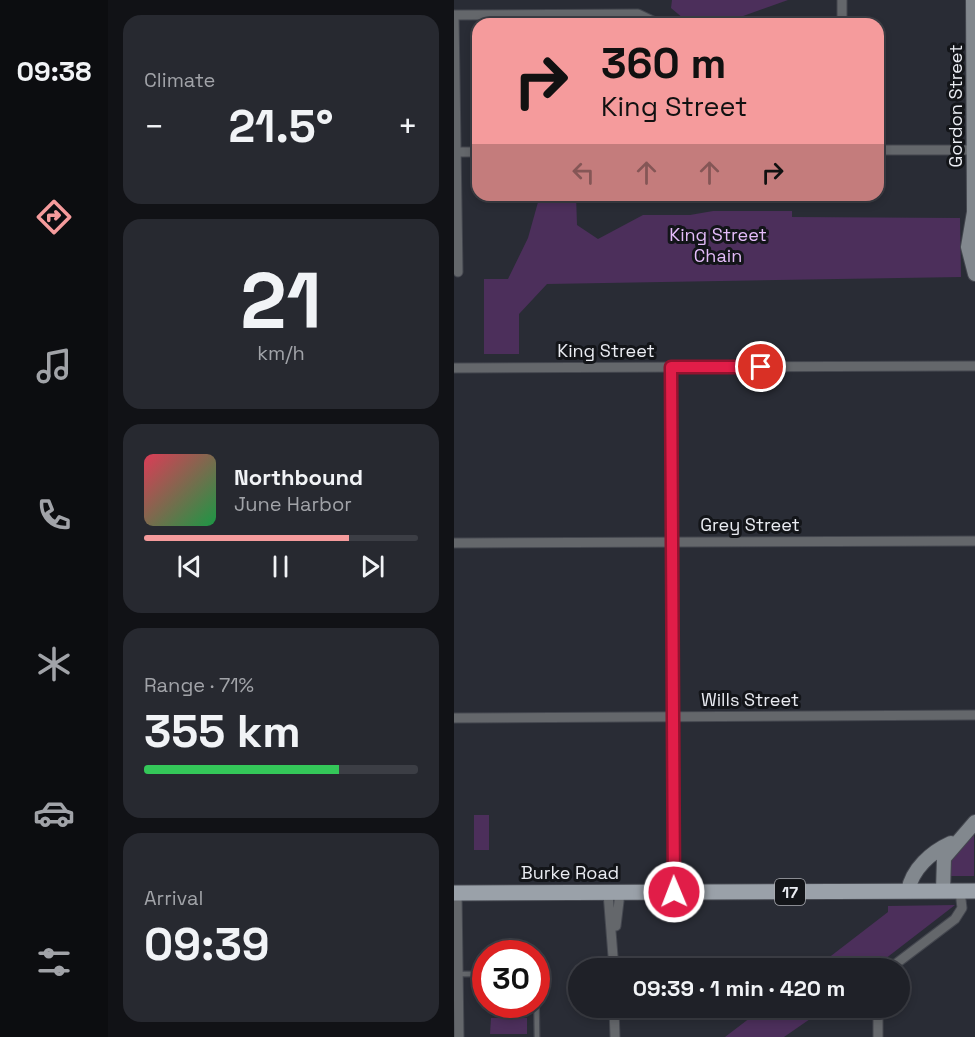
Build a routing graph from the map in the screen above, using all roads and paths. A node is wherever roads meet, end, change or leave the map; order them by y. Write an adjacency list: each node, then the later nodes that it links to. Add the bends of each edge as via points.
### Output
1 (842, 0): 5 (street)
2 (973, 0): 7 (street, Gordon Street)
3 (454, 15): 4 (street, via 638,14); 8 (street)
4 (646, 18)
5 (842, 18)
6 (884, 150): 7 (street)
7 (974, 150): 10 (street, Gordon Street)
8 (457, 152): 9 (street); 12 (street)
9 (472, 152)
10 (974, 198): 11 (street, Gordon Street)
11 (974, 212): 13 (street, Gordon Street, via 968,246)
12 (458, 272)
13 (974, 274)
14 (974, 366): 15 (street, King Street)
15 (671, 367): 16 (street, King Street); 18 (street)
16 (454, 368)
17 (974, 541): 18 (street, Grey Street)
18 (672, 542): 19 (street, Grey Street); 21 (street)
19 (454, 543)
20 (974, 715): 21 (street, Wills Street)
21 (673, 717): 22 (street, Wills Street); 28 (street)
22 (454, 718)
23 (974, 822): 24 (street)
24 (958, 840): 25 (street, via 919,867 911,877); 26 (street, via 944,858)
25 (908, 891): 26 (main road, Burke Road / 17); 28 (main road, Burke Road / 17)
26 (943, 891): 27 (main road, Burke Road / 17)
27 (967, 891): 32 (street, via 955,919)
28 (674, 892): 30 (main road, Burke Road / 17)
29 (456, 893): 30 (main road, Burke Road / 17); 33 (street)
30 (614, 893): 31 (street)
31 (614, 958)
32 (904, 958)
33 (456, 974): 34 (lane); 38 (street)
34 (472, 974)
35 (537, 1018): 39 (lane)
36 (614, 1018): 40 (street)
37 (878, 1018): 41 (street)
38 (459, 1037)
39 (537, 1037)
40 (615, 1037)
41 (878, 1037)

